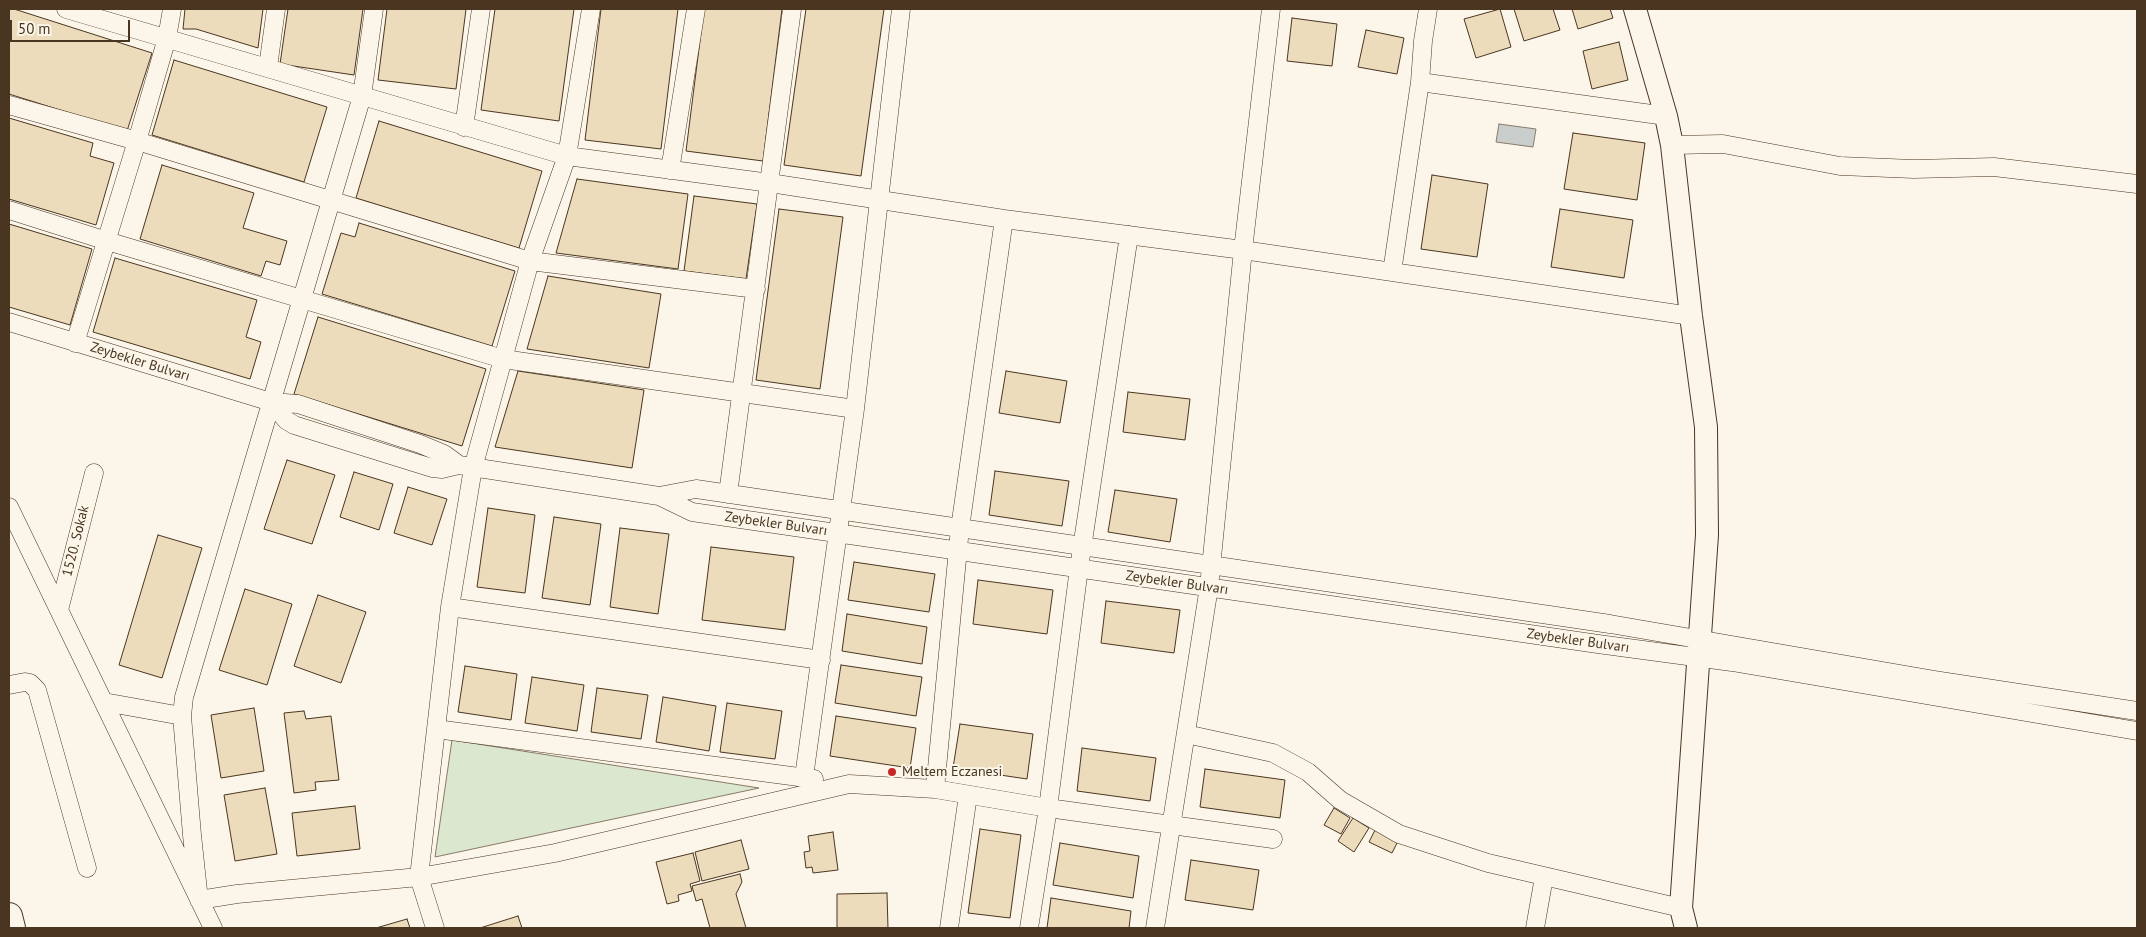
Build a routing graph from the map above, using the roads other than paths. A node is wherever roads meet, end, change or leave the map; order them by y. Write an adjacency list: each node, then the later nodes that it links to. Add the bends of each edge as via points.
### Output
1 (66, 9): 13 (street)
2 (172, 9): 13 (street)
3 (276, 9): 14 (street)
4 (374, 9): 16 (street)
5 (481, 9): 19 (street)
6 (591, 9): 22 (street)
7 (696, 9): 23 (street)
8 (792, 9): 24 (street)
9 (901, 9): 26 (street)
10 (1271, 9): 32 (street)
11 (1428, 9): 15 (street)
12 (1635, 9): 18 (main road)
13 (167, 38): 14 (street); 20 (street)
14 (268, 68): 16 (street)
15 (1420, 82): 18 (street); 34 (street)
16 (362, 96): 19 (street); 27 (street)
17 (9, 105): 20 (street)
18 (1666, 116): 21 (main road)
19 (464, 127): 22 (street)
20 (138, 141): 27 (street); 31 (street)
21 (1672, 145): 25 (street, via 1722,144 1840,166 1914,169 1994,167); 37 (main road)
22 (567, 156): 23 (street); 33 (street)
23 (670, 170): 24 (street)
24 (770, 184): 26 (street); 35 (street)
25 (2137, 184)
26 (880, 200): 29 (street); 43 (street)
27 (331, 201): 33 (street); 36 (street)
28 (9, 210): 31 (street)
29 (1004, 219): 30 (street); 50 (street)
30 (1129, 235): 32 (street); 52 (street)
31 (107, 241): 36 (street); 39 (street)
32 (1243, 250): 34 (street); 54 (street)
33 (530, 261): 35 (street); 40 (street)
34 (1392, 272): 37 (street)
35 (756, 289): 41 (street)
36 (301, 298): 40 (street); 42 (street)
37 (1690, 316): 61 (main road, via 1706,427 1707,535)
38 (9, 322): 39 (street, Zeybekler Bulvarı)
39 (75, 343): 42 (street, Zeybekler Bulvarı)
40 (503, 359): 41 (street); 44 (street)
41 (740, 392): 43 (street); 46 (street)
42 (271, 402): 44 (street, Zeybekler Bulvarı, via 298,404 420,444); 66 (street, via 206,618 184,697)
43 (855, 409): 49 (street)
44 (466, 466): 47 (street, Zeybekler Bulvarı); 58 (street)
45 (94, 473): 59 (street, 1520. Sokak)
46 (728, 494): 47 (street, Zeybekler Bulvarı, via 696,489); 49 (street, Zeybekler Bulvarı)
47 (659, 496): 51 (street, Zeybekler Bulvarı, via 692,512)
48 (9, 507): 59 (street)
49 (840, 510): 50 (street, Zeybekler Bulvarı); 51 (street)
50 (960, 528): 52 (street, Zeybekler Bulvarı); 53 (street)
51 (838, 533): 53 (street, Zeybekler Bulvarı); 62 (street)
52 (1083, 546): 54 (street, Zeybekler Bulvarı); 55 (street)
53 (958, 550): 55 (street, Zeybekler Bulvarı); 72 (street)
54 (1212, 565): 56 (street); 57 (street, Zeybekler Bulvarı)
55 (1079, 568): 56 (street, Zeybekler Bulvarı); 74 (street)
56 (1209, 587): 60 (street, Zeybekler Bulvarı); 69 (street)
57 (1466, 602): 60 (street); 61 (street, Zeybekler Bulvarı)
58 (450, 607): 62 (street); 67 (street)
59 (59, 610): 64 (street)
60 (1463, 624): 61 (street, Zeybekler Bulvarı)
61 (1699, 648): 65 (street); 68 (street, via 1783,670); 82 (main road)
62 (820, 660): 70 (street)
63 (9, 685): 77 (street, via 25,682 37,690)
64 (104, 702): 66 (street); 80 (street)
65 (2137, 711)
66 (182, 716): 80 (street)
67 (436, 729): 70 (street); 79 (street)
68 (2137, 731)
69 (1186, 734): 75 (street); 78 (street, via 1273,754 1308,772 1340,800 1399,834 1488,863)
70 (804, 778): 71 (street)
71 (850, 784): 72 (street); 79 (street, via 555,853)
72 (935, 789): 73 (street)
73 (968, 794): 74 (street); 86 (street)
74 (1048, 808): 75 (street); 87 (street)
75 (1172, 826): 76 (street); 88 (street)
76 (1273, 839)
77 (87, 868)
78 (1544, 876): 82 (street); 89 (street)
79 (419, 877): 80 (street); 85 (street)
80 (200, 900): 84 (street)
81 (9, 916): 83 (highway)
82 (1684, 918)
83 (12, 928)
84 (213, 928)
85 (434, 928)
86 (949, 928)
87 (1029, 928)
88 (1155, 928)
89 (1535, 928)

